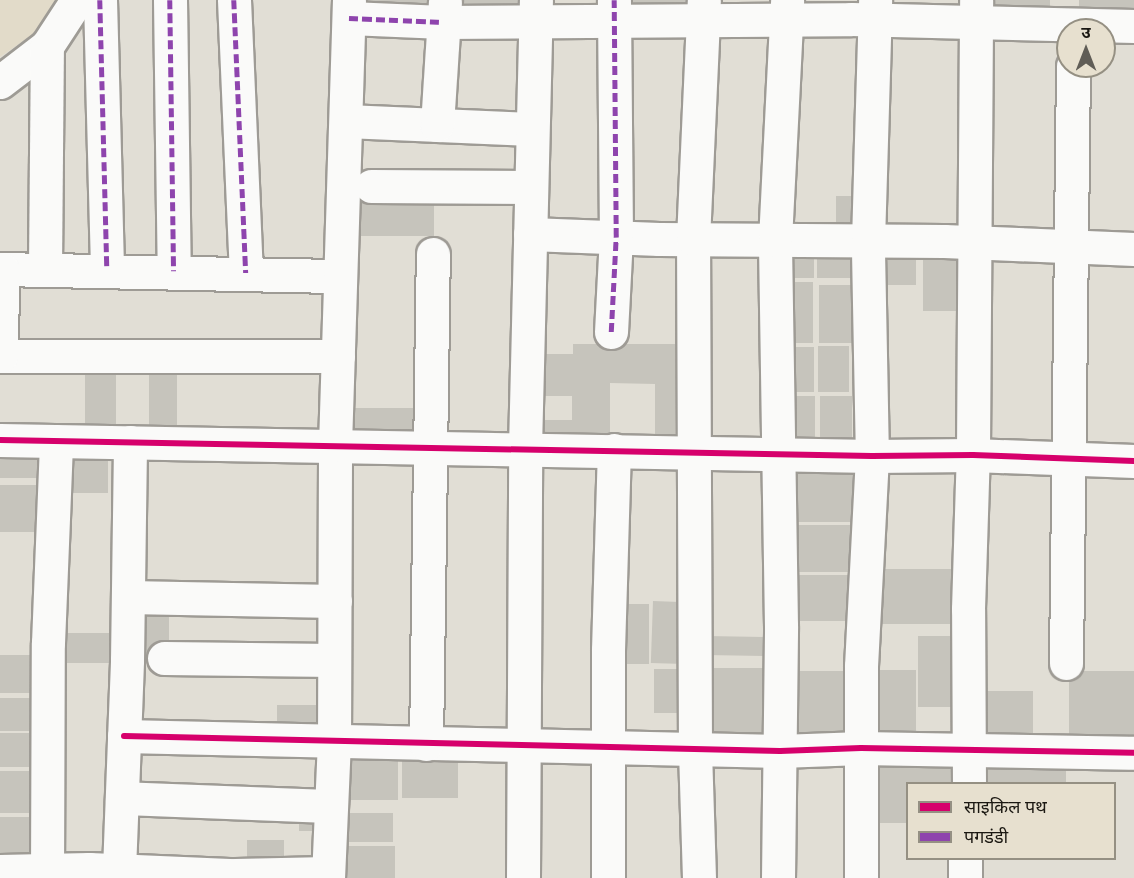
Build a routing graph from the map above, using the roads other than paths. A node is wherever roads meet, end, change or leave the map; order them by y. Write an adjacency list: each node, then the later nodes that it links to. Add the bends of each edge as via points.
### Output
1 (77, 0): 16 (street)
2 (100, 0): 35 (street)
3 (170, 0): 36 (street)
4 (234, 0): 37 (street)
5 (349, 9): 10 (street); 19 (street)
6 (614, 10): 7 (street); 11 (street); 25 (street)
7 (704, 10): 8 (street); 26 (street)
8 (787, 10): 9 (street); 27 (street)
9 (875, 10): 12 (street); 28 (street)
10 (444, 11): 11 (street); 20 (street)
11 (535, 11): 21 (street)
12 (976, 11): 13 (street); 29 (street)
13 (1074, 18)
14 (1116, 24): 15 (street)
15 (1134, 26)
16 (47, 46): 18 (street); 33 (street)
17 (1073, 78): 30 (street)
18 (0, 82)
19 (346, 121): 20 (street); 38 (street)
20 (437, 125): 21 (street)
21 (531, 129): 23 (street)
22 (371, 186): 23 (street)
23 (530, 187): 24 (street)
24 (530, 234): 25 (street); 47 (street)
25 (616, 237): 26 (street); 39 (street)
26 (693, 239): 27 (street); 49 (street)
27 (775, 240): 28 (street); 50 (street)
28 (868, 241): 29 (street); 52 (street)
29 (975, 242): 30 (street); 51 (street)
30 (1071, 247): 31 (street); 53 (street)
31 (1134, 249)
32 (433, 254): 46 (street)
33 (45, 268): 34 (street); 35 (street)
34 (1, 269): 40 (street)
35 (107, 270): 36 (street)
36 (174, 271): 37 (street)
37 (246, 273): 38 (street)
38 (340, 276): 41 (street)
39 (611, 332)
40 (0, 356): 41 (street)
41 (338, 356): 45 (street)
42 (0, 440): 43 (street)
43 (56, 441): 44 (street); 77 (street, via 48,643)
44 (130, 442): 45 (street); 55 (street)
45 (335, 445): 46 (street); 56 (street)
46 (430, 447): 47 (street); 62 (street)
47 (525, 448): 48 (street); 63 (street)
48 (614, 450): 49 (street); 64 (street)
49 (695, 452): 50 (street); 66 (street)
50 (777, 454): 52 (street); 67 (street)
51 (973, 455): 52 (street); 53 (street); 68 (street, via 968,609)
52 (872, 456): 65 (street, via 861,666)
53 (1070, 458): 54 (street); 59 (street)
54 (1134, 461)
55 (128, 597): 56 (street); 60 (street)
56 (334, 601): 58 (street)
57 (164, 658): 58 (street)
58 (334, 660): 61 (street)
59 (1066, 663)
60 (124, 736): 61 (street); 71 (street)
61 (334, 743): 62 (street); 72 (street)
62 (426, 744): 63 (street)
63 (525, 745): 64 (street); 80 (street)
64 (609, 747): 66 (street); 81 (street)
65 (861, 748): 67 (street); 68 (street); 84 (street)
66 (695, 749): 67 (street); 82 (street)
67 (780, 751): 83 (street)
68 (970, 751): 69 (street); 70 (street)
69 (1134, 753)
70 (969, 782)
71 (122, 798): 72 (street); 75 (street)
72 (331, 806): 78 (street)
73 (966, 860): 85 (street)
74 (0, 871): 77 (street)
75 (99, 872): 76 (street); 77 (street)
76 (153, 874): 79 (street)
77 (46, 875)
78 (328, 875): 79 (street)
79 (235, 876)
80 (523, 878)
81 (608, 878)
82 (699, 878)
83 (778, 878)
84 (861, 878)
85 (965, 878)

